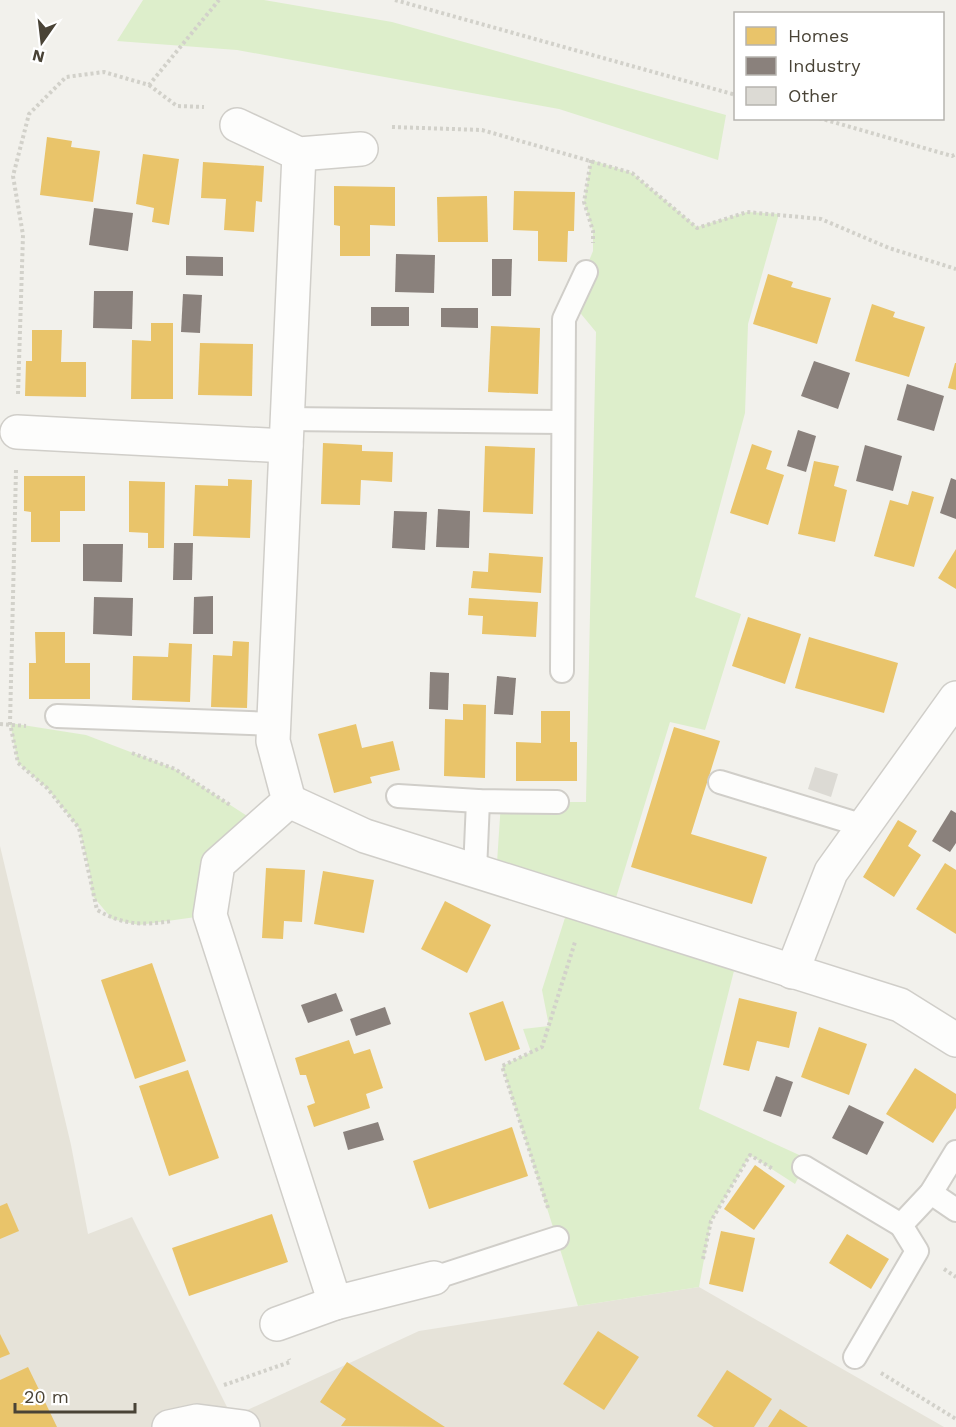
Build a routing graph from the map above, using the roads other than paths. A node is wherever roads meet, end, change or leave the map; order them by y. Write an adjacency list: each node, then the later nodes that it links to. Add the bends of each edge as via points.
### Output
1 (224, 116): 3 (street)
2 (362, 149): 3 (street)
3 (299, 154): 7 (street)
4 (586, 272): 5 (lane, via 564,319)
5 (563, 422): 7 (lane); 8 (lane)
6 (17, 432): 7 (street)
7 (287, 432): 11 (street)
8 (562, 671)
9 (956, 698): 17 (street)
10 (57, 716): 11 (lane)
11 (274, 724): 14 (street, via 273,741)
12 (720, 782): 17 (lane)
13 (399, 796): 15 (lane)
14 (289, 801): 18 (street, via 365,836); 28 (street, via 218,864 210,915)
15 (478, 801): 16 (lane); 18 (lane)
16 (557, 802)
17 (864, 826): 19 (street, via 831,872)
18 (475, 871): 19 (street)
19 (792, 972): 20 (street, via 900,1005)
20 (956, 1040)
21 (956, 1152): 23 (lane)
22 (804, 1167): 25 (lane)
23 (931, 1193): 24 (lane); 25 (lane)
24 (956, 1210)
25 (901, 1225): 30 (lane, via 917,1251)
26 (557, 1238): 27 (lane)
27 (434, 1278): 28 (street)
28 (335, 1303): 29 (street)
29 (277, 1324)
30 (855, 1357)
31 (183, 1424): 32 (street)
32 (243, 1427)

